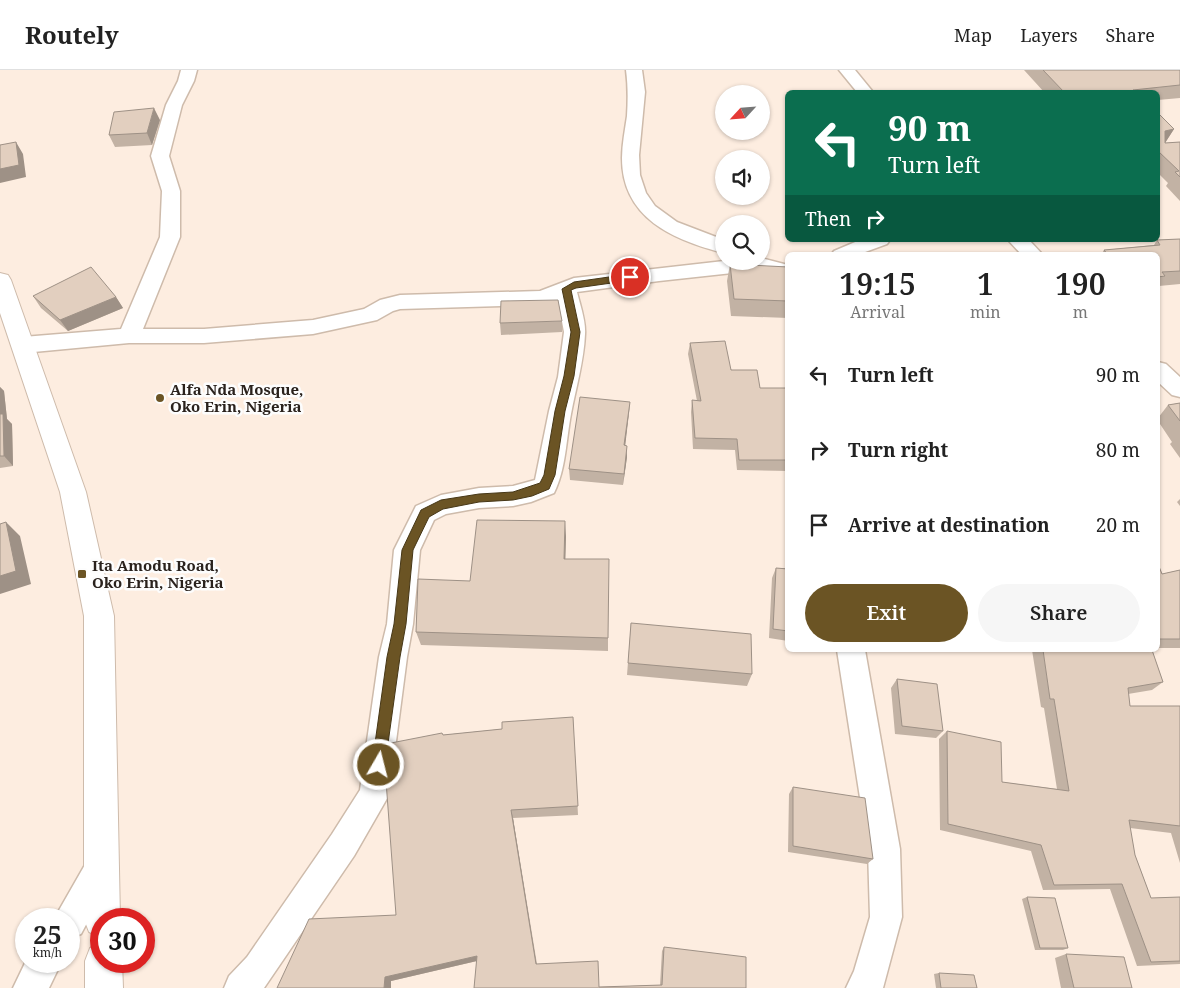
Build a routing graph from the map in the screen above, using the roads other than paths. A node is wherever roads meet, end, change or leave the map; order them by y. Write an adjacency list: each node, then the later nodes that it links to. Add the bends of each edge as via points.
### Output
1 (190, 70): 15 (street, via 174,105 160,156 170,191 170,237)
2 (634, 70): 7 (street, via 637,85 629,164 631,181 653,215 687,234)
3 (847, 70): 4 (street)
4 (863, 90)
5 (873, 242): 8 (street)
6 (1020, 242): 9 (street)
7 (715, 244)
8 (846, 252)
9 (1030, 252)
10 (770, 267): 12 (street)
11 (715, 268): 14 (street, via 600,281)
12 (785, 271)
13 (0, 280): 16 (main road)
14 (566, 289): 15 (street, via 540,298 400,302 370,315 313,327 204,336); 27 (street, via 575,332 569,376 545,486 513,496 441,505 425,513 407,550 400,624 374,795 259,969)
15 (129, 336): 16 (street)
16 (23, 345): 20 (main road, via 72,492 99,616)
17 (1160, 372): 18 (street)
18 (1180, 389)
19 (851, 652): 28 (street, via 884,848 886,917 869,980)
20 (101, 867): 21 (street); 22 (main road)
21 (77, 908)
22 (102, 908)
23 (39, 973): 25 (street)
24 (103, 973): 26 (main road)
25 (30, 988)
26 (104, 988)
27 (240, 988)
28 (863, 988)

